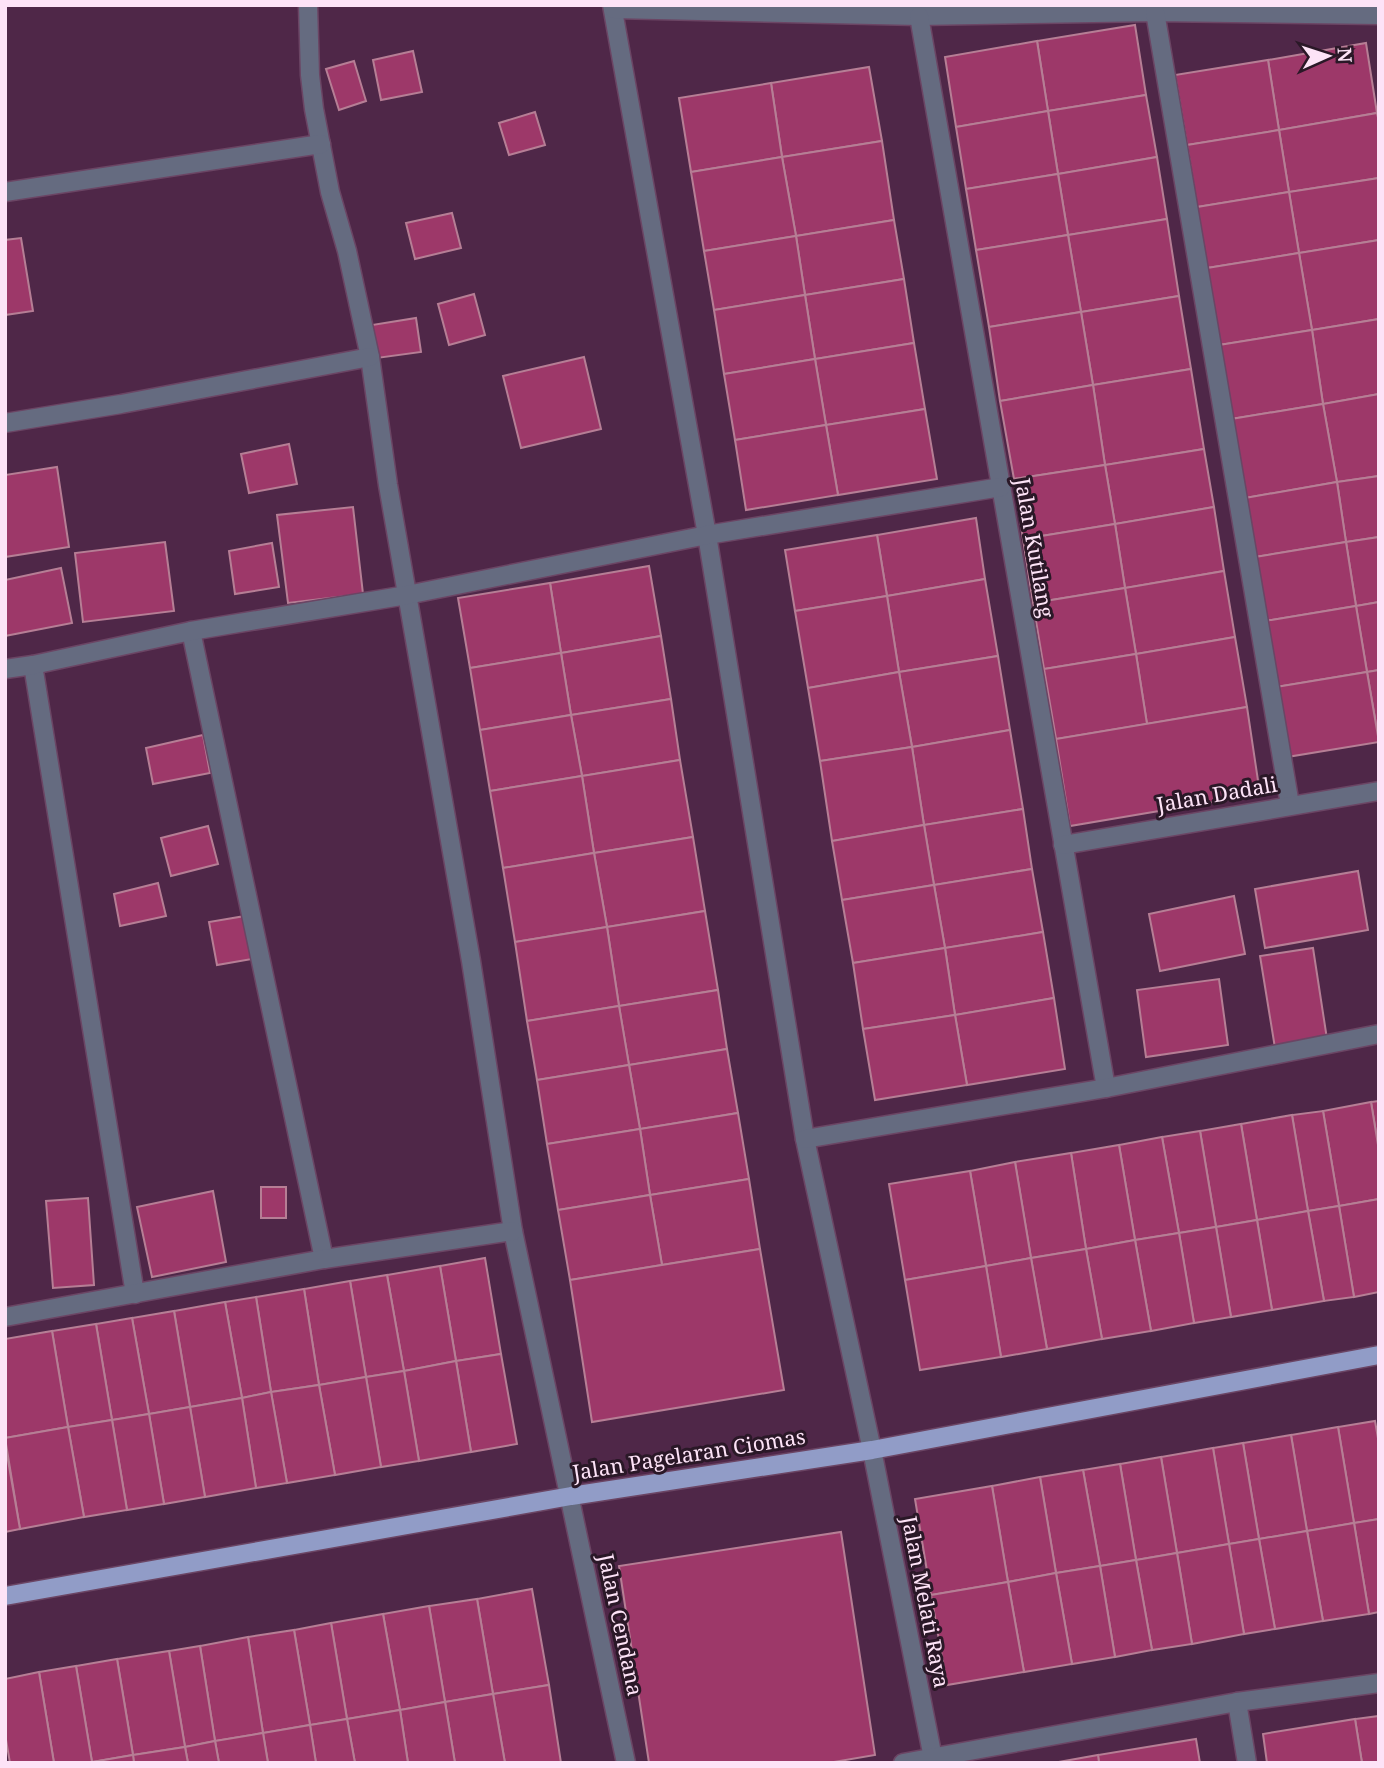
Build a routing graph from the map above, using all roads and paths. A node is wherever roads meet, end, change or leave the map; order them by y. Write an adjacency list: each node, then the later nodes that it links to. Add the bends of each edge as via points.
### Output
1 (308, 5): 6 (street, Jalan Cendana, via 310,75)
2 (613, 7): 5 (street); 11 (street, Jalan Melati Raya)
3 (1155, 12): 4 (street); 5 (street); 17 (street)
4 (1379, 15)
5 (919, 16): 10 (street, Jalan Kutilang)
6 (321, 145): 7 (street); 8 (street, Jalan Cendana)
7 (5, 192)
8 (370, 357): 9 (street); 12 (street, Jalan Cendana)
9 (5, 423)
10 (1001, 487): 11 (street); 18 (street, Jalan Kutilang)
11 (707, 536): 12 (street); 21 (street, Jalan Melati Raya)
12 (407, 595): 13 (street); 22 (street, Jalan Cendana)
13 (191, 631): 14 (street); 23 (street)
14 (33, 665): 15 (street); 24 (street)
15 (5, 669)
16 (1379, 791): 17 (street, Jalan Dadali)
17 (1290, 805): 18 (street, Jalan Dadali)
18 (1063, 845): 20 (street, Jalan Kutilang)
19 (1379, 1034): 20 (street)
20 (1106, 1088): 21 (street)
21 (805, 1139): 27 (street, Jalan Melati Raya)
22 (513, 1230): 23 (street); 28 (street, Jalan Cendana)
23 (324, 1259): 24 (street)
24 (135, 1294): 25 (street)
25 (5, 1317)
26 (1379, 1355): 27 (main road, Jalan Pagelaran Ciomas)
27 (872, 1450): 28 (main road, Jalan Pagelaran Ciomas); 32 (street, Jalan Melati Raya)
28 (570, 1496): 29 (main road, Jalan Pagelaran Ciomas); 33 (street, Jalan Cendana)
29 (5, 1596)
30 (1379, 1683): 31 (street)
31 (1237, 1702): 32 (street); 35 (street)
32 (933, 1760): 34 (street)
33 (626, 1763)
34 (903, 1763)
35 (1247, 1763)

